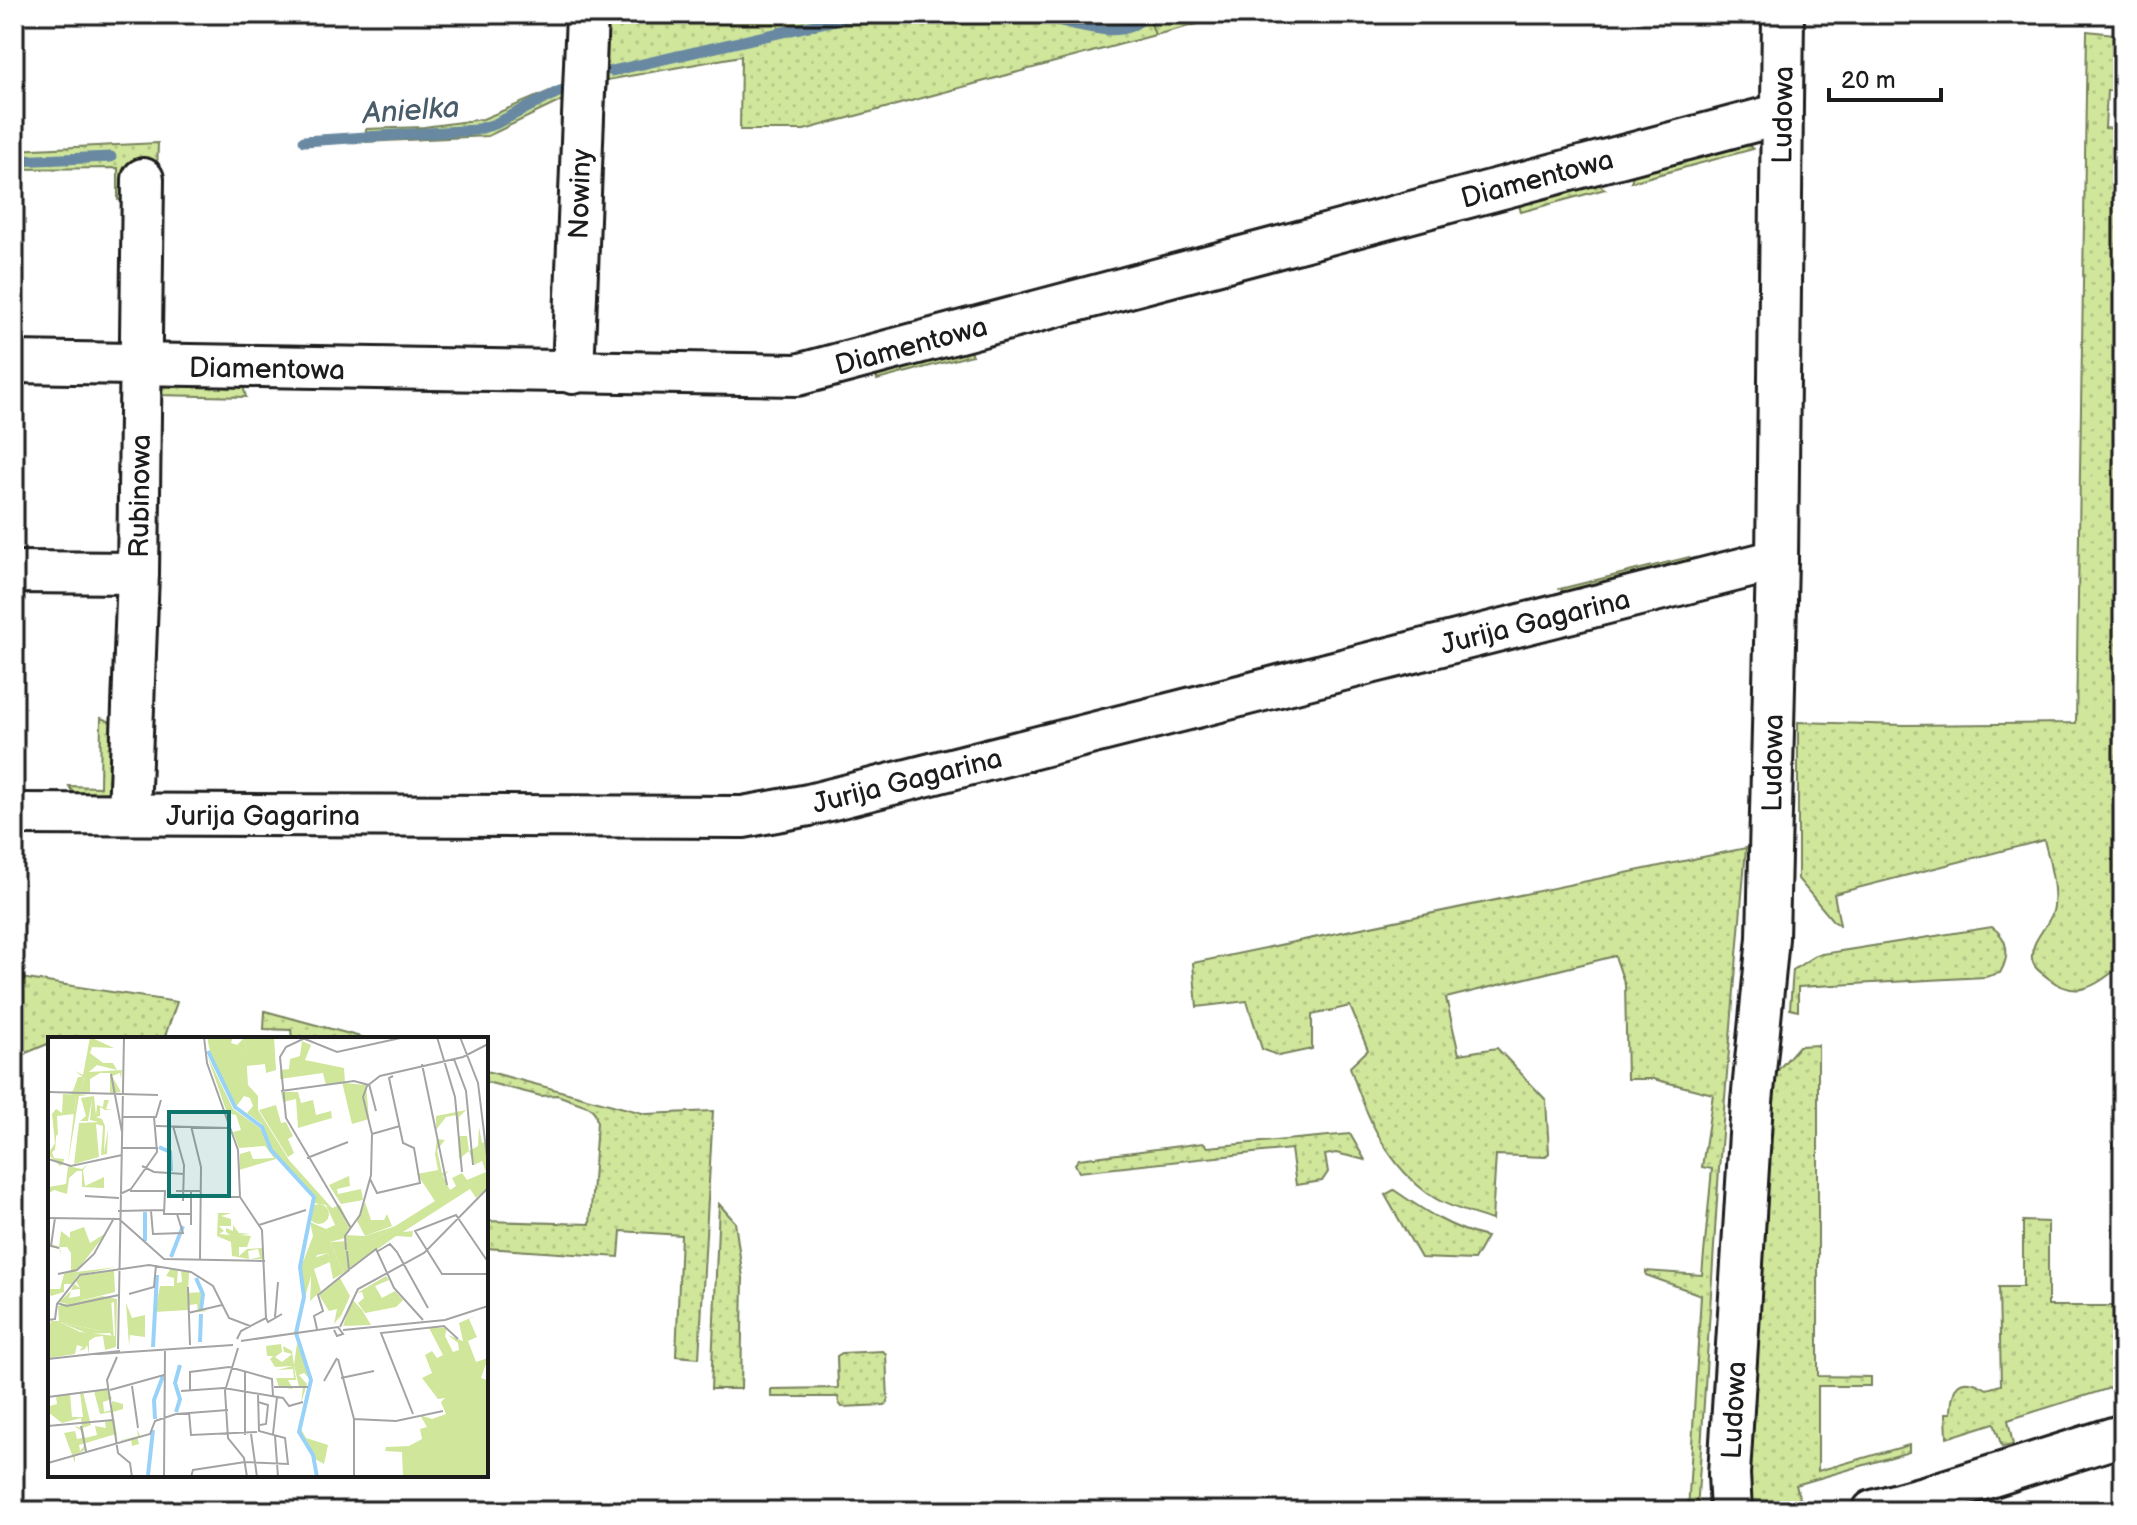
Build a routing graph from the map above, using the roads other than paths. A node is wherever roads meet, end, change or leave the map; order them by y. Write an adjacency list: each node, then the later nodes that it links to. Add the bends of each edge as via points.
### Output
1 (587, 14): 7 (street, Nowiny)
2 (1783, 14): 3 (street, Ludowa)
3 (1781, 114): 7 (street, Diamentowa, via 797,375); 8 (street, Ludowa)
4 (143, 179): 6 (street, Rubinowa)
5 (14, 362): 6 (street, Diamentowa)
6 (141, 366): 7 (street, Diamentowa); 10 (street, Rubinowa)
7 (573, 373)
8 (1777, 560): 12 (street, Jurija Gagarina, via 809,805 743,817); 14 (street, Ludowa, via 1768,938 1752,1102)
9 (14, 572): 10 (street)
10 (138, 573): 12 (street, Rubinowa)
11 (14, 814): 12 (street, Jurija Gagarina)
12 (129, 814)
13 (2123, 1435): 15 (street)
14 (1731, 1511)
15 (1873, 1511)

